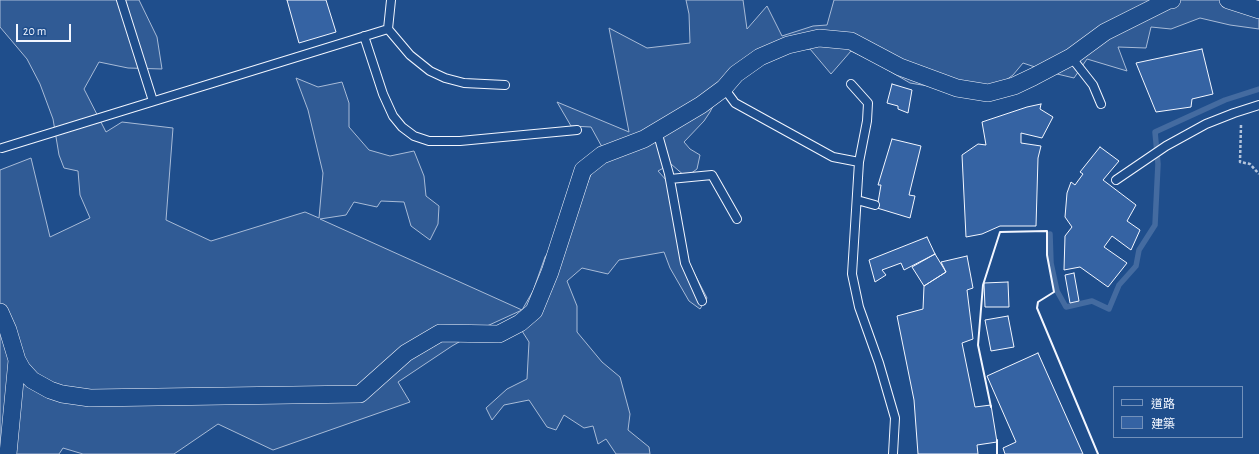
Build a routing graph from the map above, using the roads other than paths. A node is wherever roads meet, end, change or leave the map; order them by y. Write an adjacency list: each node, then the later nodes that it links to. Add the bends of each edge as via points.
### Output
1 (121, 0): 12 (lane)
2 (391, 0): 6 (lane)
3 (1172, 0): 8 (street, via 1105,32)
4 (1228, 0): 5 (street)
5 (1259, 10)
6 (388, 29): 7 (lane); 10 (lane, via 410,55 430,71 464,83)
7 (364, 36): 12 (lane); 15 (lane, via 393,116 414,136 429,141 460,141)
8 (1071, 57): 11 (street, via 1014,86 988,93 957,88 900,68 851,41 820,38 788,45 760,56 736,74); 13 (lane, via 1092,85)
9 (851, 84): 18 (lane, via 868,102)
10 (504, 85)
11 (724, 88): 16 (street, via 701,106); 18 (lane, via 735,103 820,150 833,157)
12 (153, 101): 17 (lane)
13 (1101, 104)
14 (1259, 105): 20 (lane, via 1206,124 1148,157)
15 (577, 130)
16 (657, 131): 19 (lane); 26 (street, via 644,139 602,155 583,170 550,272 534,311 520,323 499,334 440,333 406,353 360,394 90,398 62,394 44,387 32,380)
17 (2, 148)
18 (859, 162): 21 (lane)
19 (670, 179): 23 (lane, via 712,175); 24 (lane, via 685,263)
20 (1116, 180)
21 (857, 200): 22 (lane); 28 (lane, via 852,274 859,307 880,363 894,418)
22 (875, 205)
23 (737, 219)
24 (702, 301)
25 (0, 312): 26 (street)
26 (17, 360): 27 (street)
27 (8, 454)
28 (893, 454)

